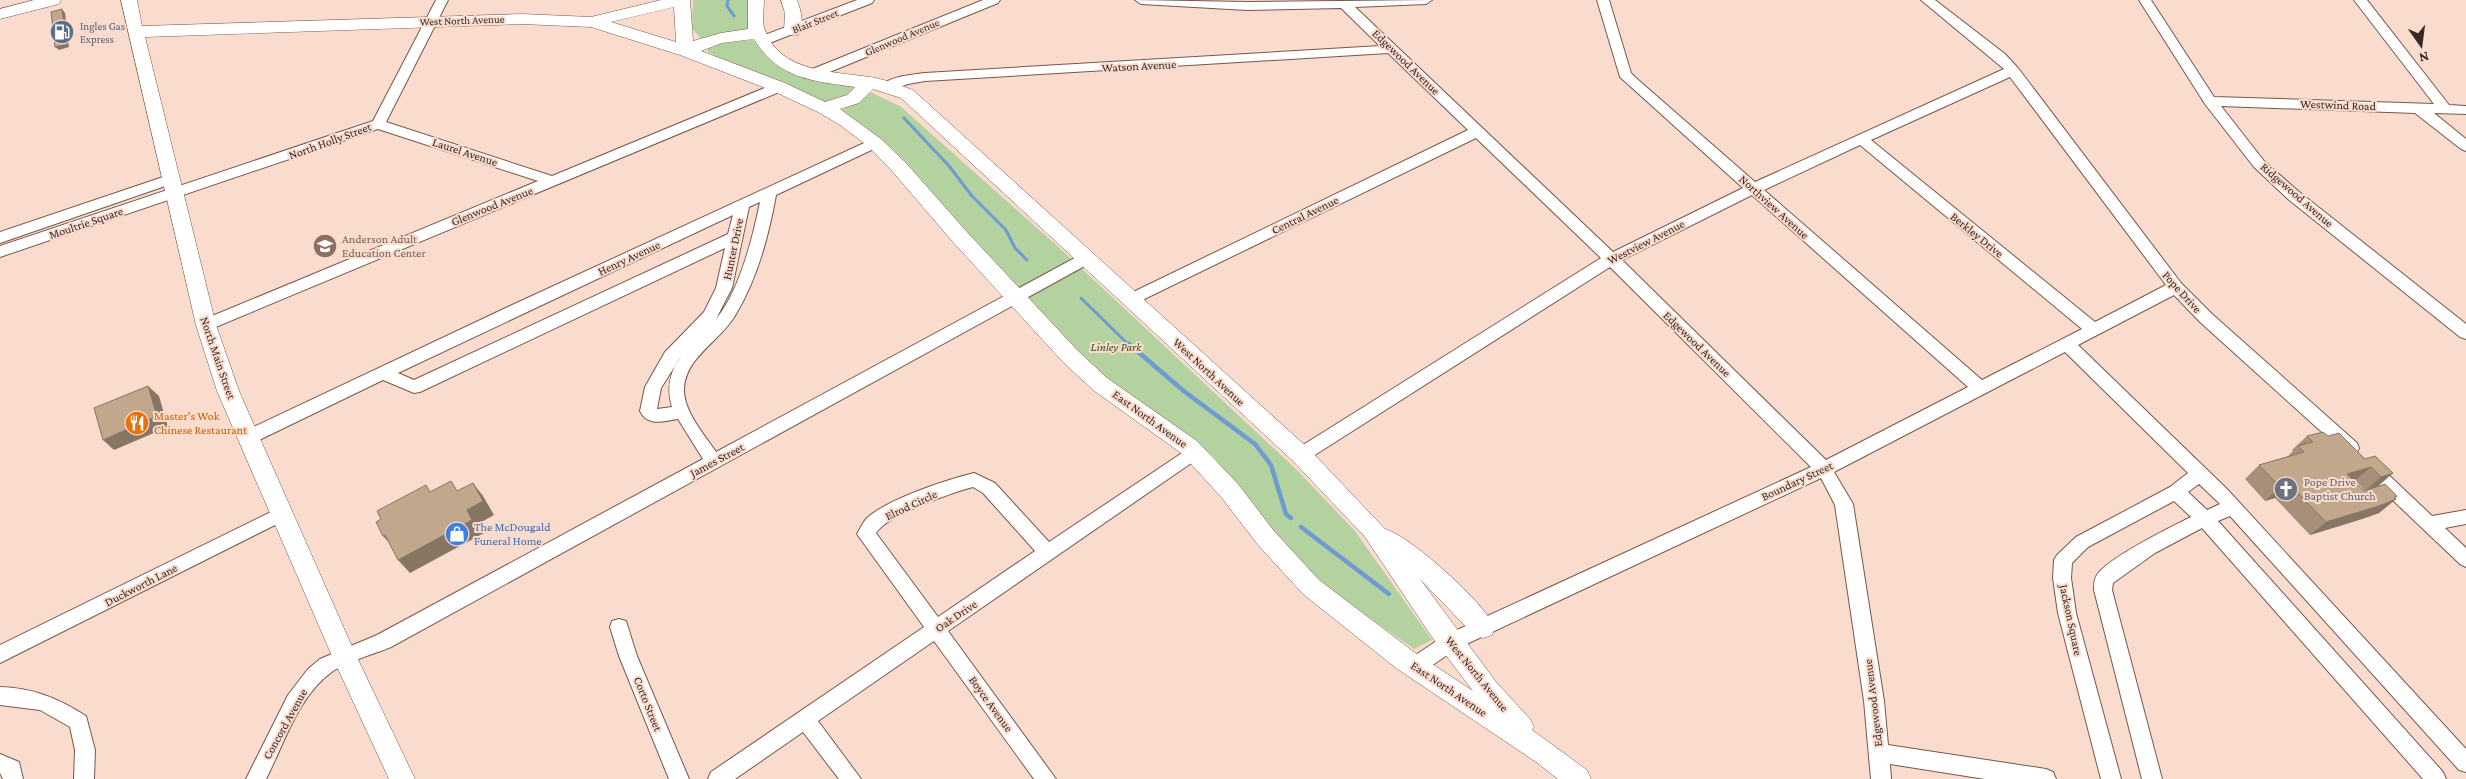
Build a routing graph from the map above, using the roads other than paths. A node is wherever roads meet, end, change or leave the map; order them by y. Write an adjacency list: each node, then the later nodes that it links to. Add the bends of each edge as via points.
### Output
1 (53, 0): 16 (main road)
2 (129, 0): 20 (main road, North Main Street)
3 (442, 0): 17 (street, North Holly Street)
4 (682, 0): 18 (main road); 23 (main road)
5 (756, 0): 21 (main road, via 755,26)
6 (789, 0): 19 (main road, via 793,13)
7 (868, 0): 19 (street, Blair Street)
8 (994, 0): 25 (street, Glenwood Avenue)
9 (1141, 0): 15 (street, via 1242,6)
10 (1426, 0): 15 (street)
11 (1604, 0): 40 (street, Northview Avenue, via 1625,74)
12 (1927, 0): 24 (street, Pope Drive, via 2000,56)
13 (2145, 0): 28 (street, Ridgewood Avenue)
14 (2360, 0): 31 (street)
15 (1342, 2): 22 (street, Edgewood Avenue)
16 (0, 14)
17 (432, 21): 18 (main road, West North Avenue, via 540,18); 20 (main road, West North Avenue); 33 (street, North Holly Street)
18 (592, 22): 23 (main road, West North Avenue)
19 (792, 31): 21 (street, Blair Street)
20 (135, 32): 39 (main road, North Main Street)
21 (760, 38): 23 (main road, via 723,37); 25 (main road, West North Avenue, via 783,62)
22 (1393, 49): 26 (street, Watson Avenue, via 925,77); 34 (street, Edgewood Avenue)
23 (686, 51): 27 (main road, West North Avenue)
24 (2013, 71): 35 (street, Westview Avenue); 48 (street, Pope Drive)
25 (810, 75): 26 (main road, West North Avenue)
26 (877, 85): 29 (main road, via 853,99); 46 (main road, West North Avenue, via 906,94)
27 (779, 87): 29 (main road, East North Avenue); 38 (street, Glenwood Avenue)
28 (2210, 101): 30 (street, Westwind Road); 53 (street, Ridgewood Avenue, via 2259,164)
29 (824, 108): 36 (main road, East North Avenue)
30 (2418, 108): 31 (street, Westwind Road); 37 (street)
31 (2445, 109): 32 (street, Westwind Road)
32 (2466, 110)
33 (378, 124): 38 (street, Laurel Avenue); 39 (street, North Holly Street)
34 (1478, 131): 47 (street, Edgewood Avenue); 50 (street, Central Avenue)
35 (1861, 140): 40 (street, Westview Avenue); 52 (street, Berkley Drive)
36 (875, 143): 41 (street, Henry Avenue); 49 (main road, East North Avenue)
37 (2466, 146)
38 (553, 181): 51 (street, Glenwood Avenue)
39 (171, 188): 44 (street, Moultrie Square); 45 (street, Moultrie Square, via 146,202); 51 (main road, North Main Street)
40 (1754, 189): 47 (street, Westview Avenue); 56 (street, Northview Avenue)
41 (769, 193): 42 (street, Henry Avenue); 57 (street, Hunter Drive, via 754,249 731,312 689,356 681,370 676,389)
42 (742, 206): 43 (street, Hunter Drive); 55 (street, Henry Avenue)
43 (736, 237): 55 (street, via 414,387); 57 (street, Hunter Drive, via 724,288 710,316 671,356 653,387 648,411 653,416)
44 (0, 238)
45 (0, 252)
46 (1086, 258): 49 (street, James Street); 50 (main road, West North Avenue)
47 (1611, 259): 60 (street, Westview Avenue); 62 (street, Edgewood Avenue)
48 (2176, 287): 52 (street, Boundary Street); 69 (street, Pope Drive, via 2206,318 2336,433)
49 (1017, 297): 59 (main road, East North Avenue, via 1100,384); 61 (street, James Street)
50 (1132, 299): 60 (main road, West North Avenue)
51 (206, 326): 58 (main road, North Main Street)
52 (2094, 330): 54 (street, Boundary Street)
53 (2466, 333)
54 (2067, 344): 56 (street, Boundary Street); 63 (street)
55 (384, 374): 58 (street, Henry Avenue)
56 (1981, 389): 62 (street, Boundary Street)
57 (682, 412): 61 (street, Hunter Drive)
58 (248, 437): 66 (main road, North Main Street)
59 (1194, 452): 71 (street, Oak Drive); 79 (main road, East North Avenue, via 1311,587)
60 (1302, 455): 70 (main road, West North Avenue)
61 (714, 462): 78 (street, James Street, via 384,641)
62 (1824, 469): 74 (street, Boundary Street); 83 (street, Edgewood Avenue, via 1844,504 1874,701)
63 (2201, 473): 64 (street, Jackson Square); 65 (street)
64 (2176, 492): 68 (street); 97 (street, Jackson Square, via 2082,542 2063,560 2067,613)
65 (2232, 507): 68 (street); 85 (street)
66 (281, 514): 77 (street, Duckworth Lane); 78 (main road, North Main Street)
67 (2466, 517): 69 (street)
68 (2204, 518): 98 (street, via 2124,563 2104,580 2103,590); 99 (street)
69 (2429, 524): 72 (street, Pope Drive)
70 (1373, 530): 74 (main road, via 1412,557 1460,600); 76 (main road, West North Avenue)
71 (1048, 553): 75 (street, Oak Drive); 75 (street, Elrod Circle, via 989,488 974,480 957,483 872,524 866,534)
72 (2466, 559)
73 (619, 627): 90 (street, Corto Street)
74 (1484, 627): 76 (street, Boundary Street)
75 (936, 629): 81 (street, Oak Drive); 93 (street, Boyce Avenue)
76 (1451, 642): 79 (street, Boundary Street); 82 (main road, West North Avenue, via 1487,690)
77 (0, 654)
78 (344, 656): 88 (street, Concord Avenue, via 314,676 300,693); 89 (main road, North Main Street)
79 (1415, 666): 82 (main road, East North Avenue)
80 (0, 696): 87 (street, via 28,696 52,704 79,722 85,750)
81 (805, 719): 91 (street, Oak Drive); 92 (street)
82 (1545, 753): 94 (main road, East North Avenue)
83 (1878, 753): 95 (street, Edgewood Avenue); 96 (street)
84 (0, 763): 86 (street, via 12,769)
85 (2466, 763)
86 (13, 779)
87 (84, 779)
88 (256, 779)
89 (402, 779)
90 (679, 779)
91 (718, 779)
92 (850, 779)
93 (1046, 779)
94 (1578, 779)
95 (1881, 779)
96 (2046, 779)
97 (2112, 779)
98 (2152, 779)
99 (2436, 779)

